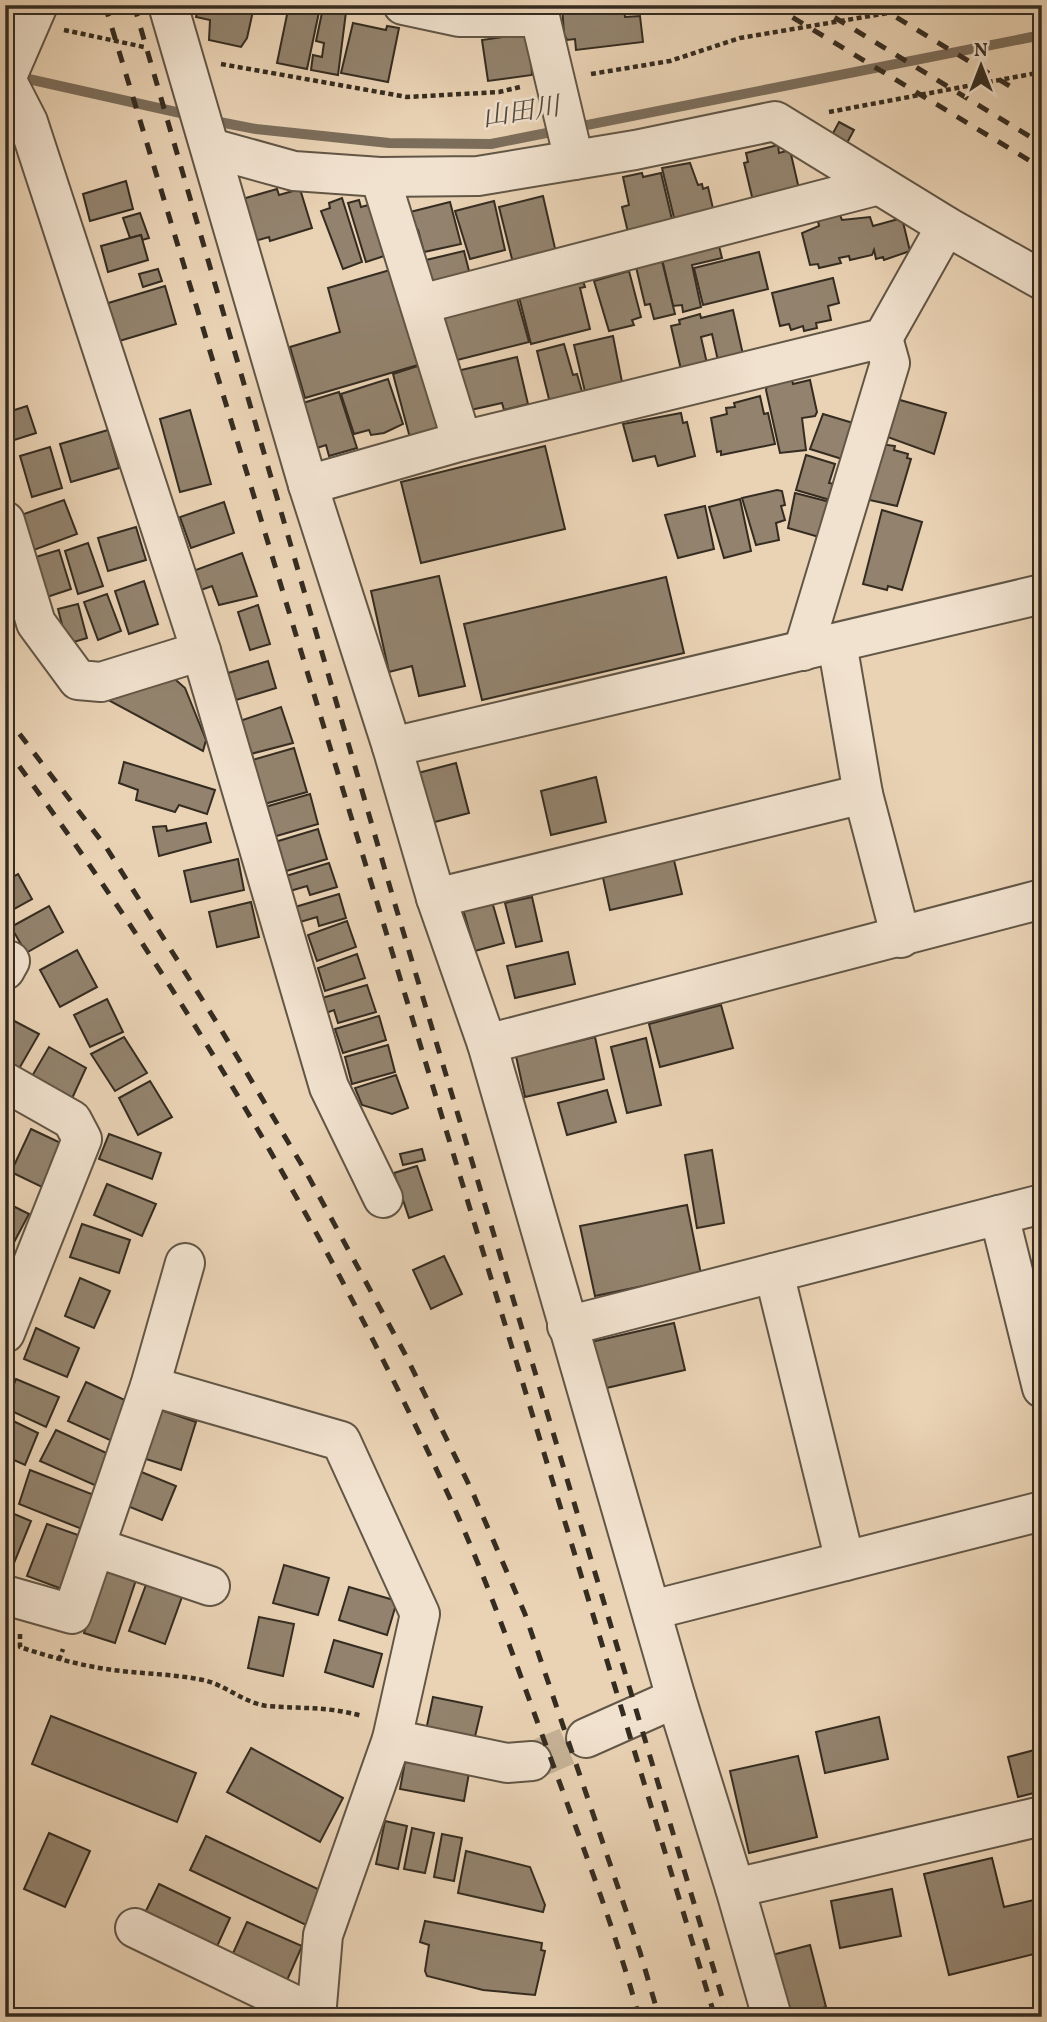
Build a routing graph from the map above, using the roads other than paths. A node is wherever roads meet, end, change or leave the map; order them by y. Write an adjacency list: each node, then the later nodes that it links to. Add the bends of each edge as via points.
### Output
1 (168, 5): 5 (street)
2 (402, 5): 6 (street, via 459,17 540,17)
3 (35, 13): 4 (street)
4 (6, 79): 18 (street, via 28,122)
5 (207, 139): 7 (street, via 294,171); 14 (street)
6 (571, 150): 7 (street, via 478,176); 8 (street, via 775,121)
7 (380, 177): 11 (street)
8 (880, 185): 9 (street); 11 (street)
9 (946, 226): 10 (street); 12 (street)
10 (1042, 280)
11 (421, 304): 13 (street)
12 (883, 338): 13 (street); 17 (street, via 890,363)
13 (462, 441): 14 (street)
14 (308, 485): 19 (street)
15 (5, 521): 18 (street, via 36,623 78,680 101,682)
16 (1042, 594): 17 (street)
17 (820, 647): 19 (street); 20 (street)
18 (201, 651): 26 (street, via 330,1087)
19 (392, 747): 21 (street)
20 (863, 794): 21 (street); 23 (street)
21 (436, 898): 24 (street)
22 (1042, 899): 23 (street)
23 (901, 938): 24 (street)
24 (487, 1044): 31 (street)
25 (5, 1082): 32 (street, via 72,1120 82,1139)
26 (383, 1198)
27 (1042, 1205): 28 (street)
28 (999, 1216): 30 (street); 34 (street)
29 (185, 1263): 33 (street)
30 (774, 1273): 31 (street); 37 (street)
31 (567, 1326): 40 (street)
32 (5, 1333)
33 (150, 1386): 36 (street); 43 (street, via 341,1441 420,1614)
34 (1042, 1388)
35 (1042, 1511): 37 (street)
36 (95, 1547): 38 (street); 39 (street, via 72,1614)
37 (845, 1561): 40 (street)
38 (210, 1586)
39 (14, 1609)
40 (652, 1610): 41 (street)
41 (676, 1698): 42 (street); 46 (street)
42 (586, 1738)
43 (392, 1739): 44 (street, via 507,1763); 48 (street, via 323,1935)
44 (533, 1760)
45 (1042, 1816): 46 (street)
46 (736, 1888): 49 (street)
47 (135, 1928): 48 (street)
48 (316, 2016)
49 (772, 2017)

